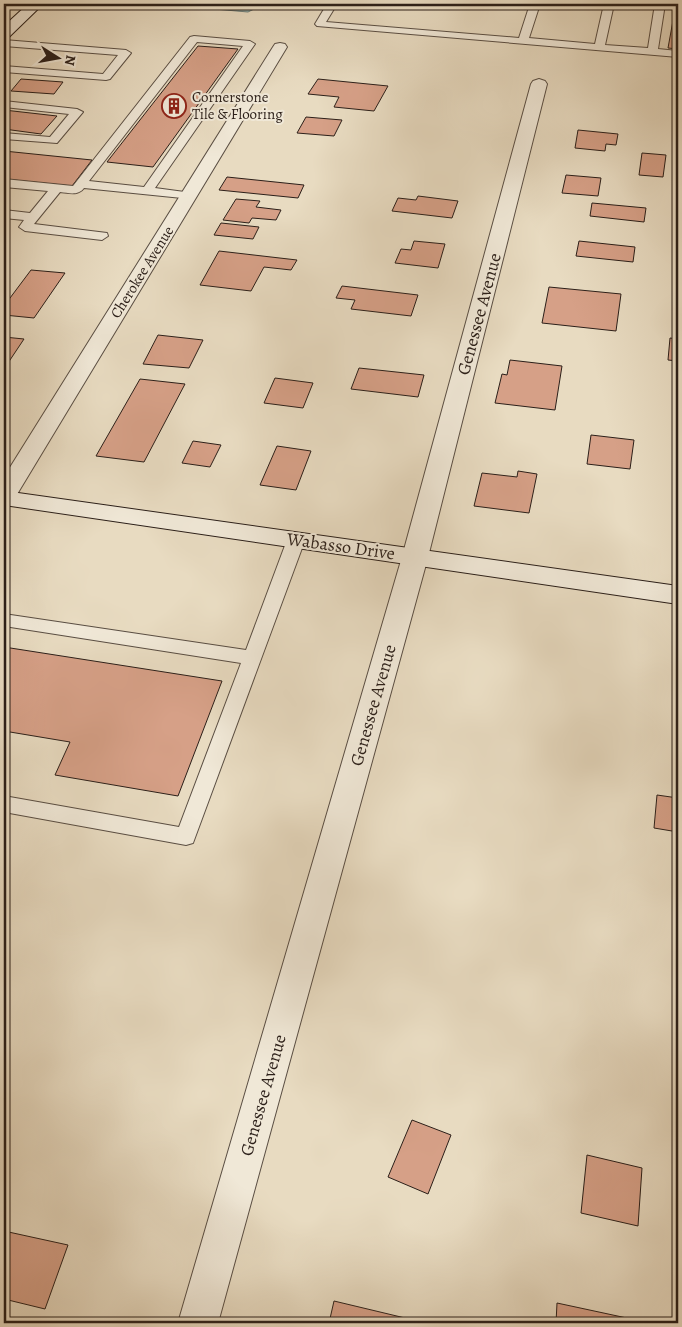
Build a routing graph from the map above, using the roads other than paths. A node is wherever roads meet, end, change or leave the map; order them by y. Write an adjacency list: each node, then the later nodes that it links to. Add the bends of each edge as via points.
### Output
1 (36, 4): 6 (street)
2 (332, 4): 7 (lane, via 320,24)
3 (535, 4): 7 (lane)
4 (609, 4): 10 (lane)
5 (660, 4): 11 (lane)
6 (4, 34)
7 (523, 40): 10 (lane)
8 (4, 43): 13 (lane, via 126,53 106,78)
9 (280, 47): 21 (street, Cherokee Avenue)
10 (599, 47): 11 (lane)
11 (652, 52): 12 (lane)
12 (678, 54)
13 (4, 69)
14 (539, 84): 27 (street, Genessee Avenue)
15 (4, 104): 16 (lane, via 77,112 53,141)
16 (4, 136)
17 (4, 183): 19 (lane)
18 (81, 184): 19 (lane, via 76,190); 20 (lane); 20 (lane, via 194,39 250,44)
19 (57, 188): 23 (lane)
20 (147, 191): 21 (lane)
21 (188, 196): 25 (street, Cherokee Avenue)
22 (4, 214): 23 (lane)
23 (33, 218): 24 (lane, via 25,227)
24 (102, 236)
25 (4, 497): 26 (street, Wabasso Drive)
26 (296, 540): 27 (street, Wabasso Drive); 30 (lane)
27 (415, 557): 28 (street, Wabasso Drive); 32 (street, Genessee Avenue)
28 (678, 595)
29 (4, 620): 30 (lane)
30 (252, 658): 31 (lane, via 186,837)
31 (4, 804)
32 (198, 1323)

